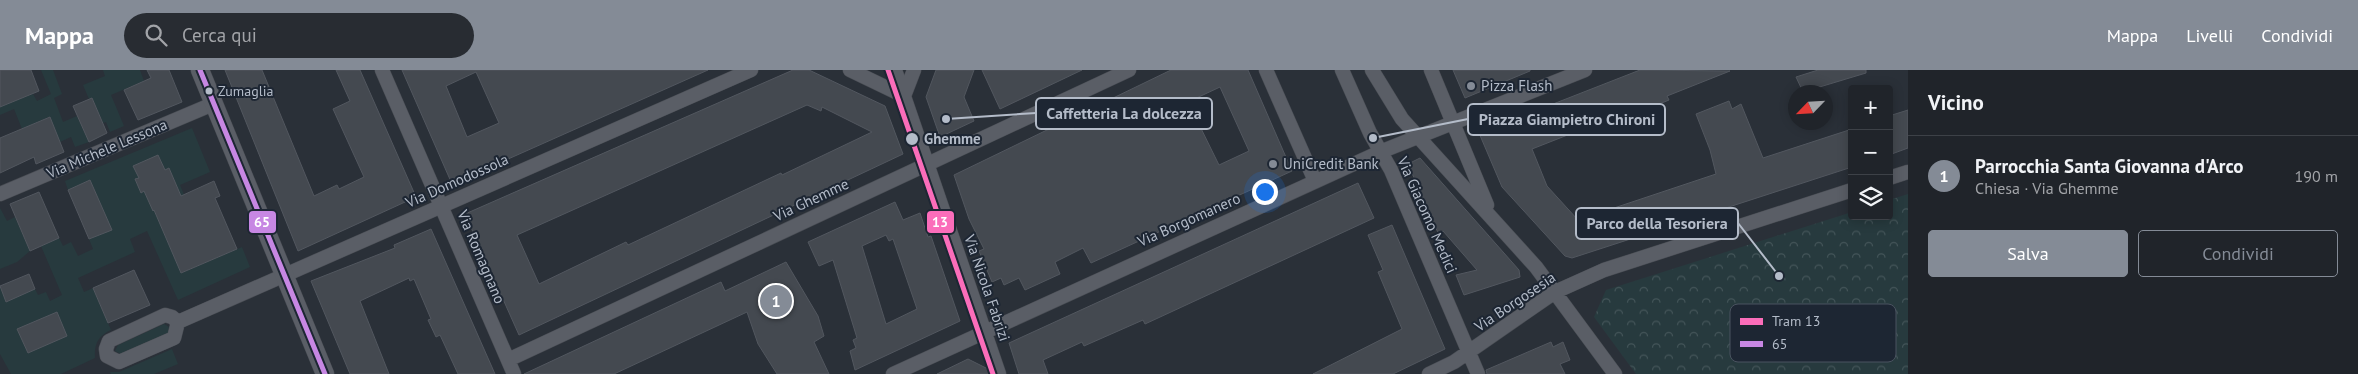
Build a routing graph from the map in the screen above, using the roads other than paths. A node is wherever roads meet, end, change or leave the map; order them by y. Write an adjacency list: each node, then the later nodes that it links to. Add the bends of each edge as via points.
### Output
1 (200, 70): 14 (street)
2 (382, 70): 24 (street, Via Romagnano)
3 (751, 70): 24 (street, Via Domodossola)
4 (850, 70): 13 (street)
5 (895, 70): 13 (street, Via Nicola Fabrizi)
6 (914, 70): 13 (street)
7 (1129, 70): 18 (street, Via Ghemme)
8 (1266, 70): 21 (street)
9 (1342, 70): 17 (street, Via Giacomo Medici)
10 (1372, 70): 16 (street, Via Giacomo Medici)
11 (1430, 70): 15 (street)
12 (1585, 70): 15 (street, Via Borgomanero)
13 (904, 96): 18 (street, Via Nicola Fabrizi)
14 (213, 104): 23 (street, Via Michele Lessona); 26 (street)
15 (1453, 122): 16 (street, Via Borgomanero); 25 (street)
16 (1417, 137): 17 (street, Via Borgomanero); 25 (street, Via Giacomo Medici)
17 (1380, 152): 21 (street, Via Borgomanero); 30 (street, Via Giacomo Medici, via 1391,170)
18 (928, 164): 29 (street, Via Nicola Fabrizi); 31 (street, Via Ghemme)
19 (1908, 172): 20 (street)
20 (1893, 177)
21 (1315, 181): 29 (street, Via Borgomanero)
22 (1848, 191): 27 (street, Via Borgosesia, via 1604,270)
23 (0, 194)
24 (441, 206): 26 (street, Via Domodossola); 31 (street, Via Romagnano)
25 (1491, 214): 27 (street)
26 (284, 274): 28 (street, Via Domodossola); 32 (street)
27 (1555, 292): 30 (street, Via Borgosesia); 38 (street)
28 (178, 322): 28 (street, via 165,315 109,341 107,356 119,362 174,338)
29 (984, 331): 34 (street, Via Borgomanero); 35 (street, Via Nicola Fabrizi)
30 (1468, 352): 36 (street, Via Borgosesia); 37 (street, Via Giacomo Medici)
31 (508, 360): 33 (street, Via Romagnano)
32 (324, 374)
33 (514, 374)
34 (893, 374)
35 (999, 374)
36 (1428, 374)
37 (1478, 374)
38 (1615, 374)

